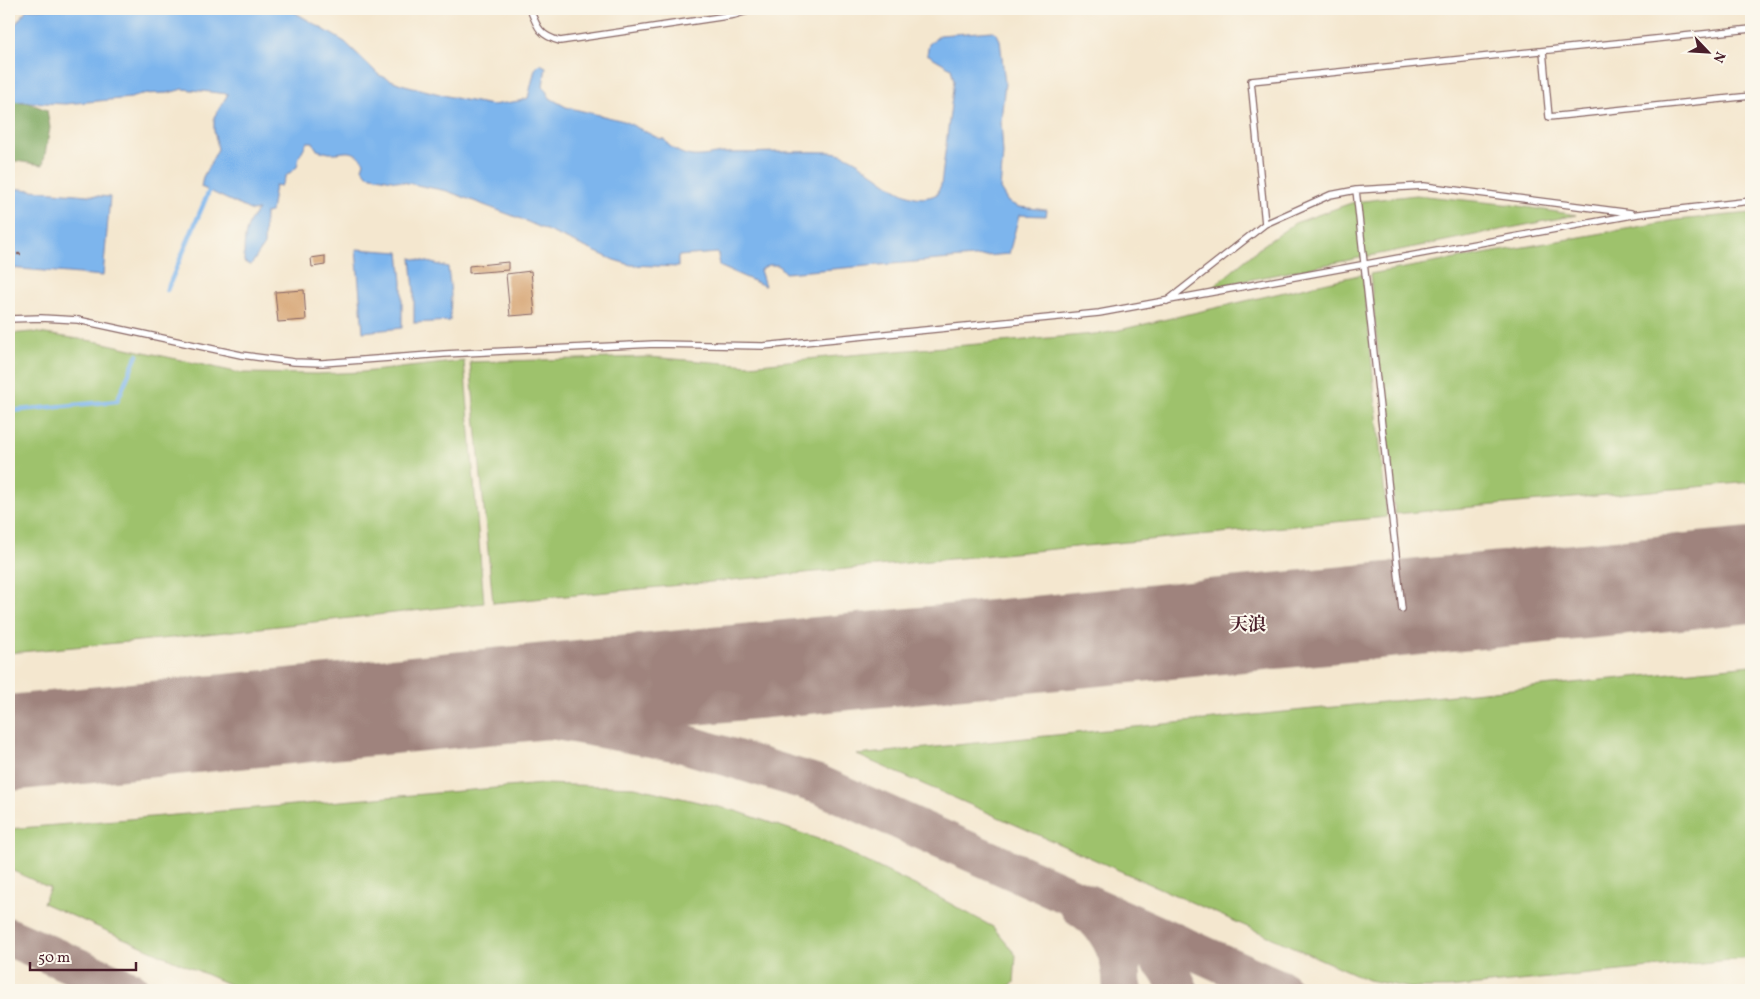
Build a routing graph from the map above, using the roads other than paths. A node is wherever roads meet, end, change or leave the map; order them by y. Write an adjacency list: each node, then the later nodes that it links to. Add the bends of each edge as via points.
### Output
1 (530, 9): 2 (lane, via 540,30 548,38 560,41)
2 (756, 9)
3 (1751, 29): 4 (lane)
4 (1543, 51): 5 (lane, via 1550,117); 9 (lane, via 1251,81)
5 (1751, 96)
6 (1356, 190): 8 (lane, via 1424,186); 9 (lane, via 1330,195); 10 (lane)
7 (1751, 201): 8 (lane)
8 (1638, 214): 10 (lane)
9 (1266, 224): 11 (lane)
10 (1364, 264): 11 (lane); 13 (lane)
11 (1165, 302): 12 (lane, via 1099,313 763,346 654,344 322,363 242,355 78,320)
12 (9, 319)
13 (1402, 609)

